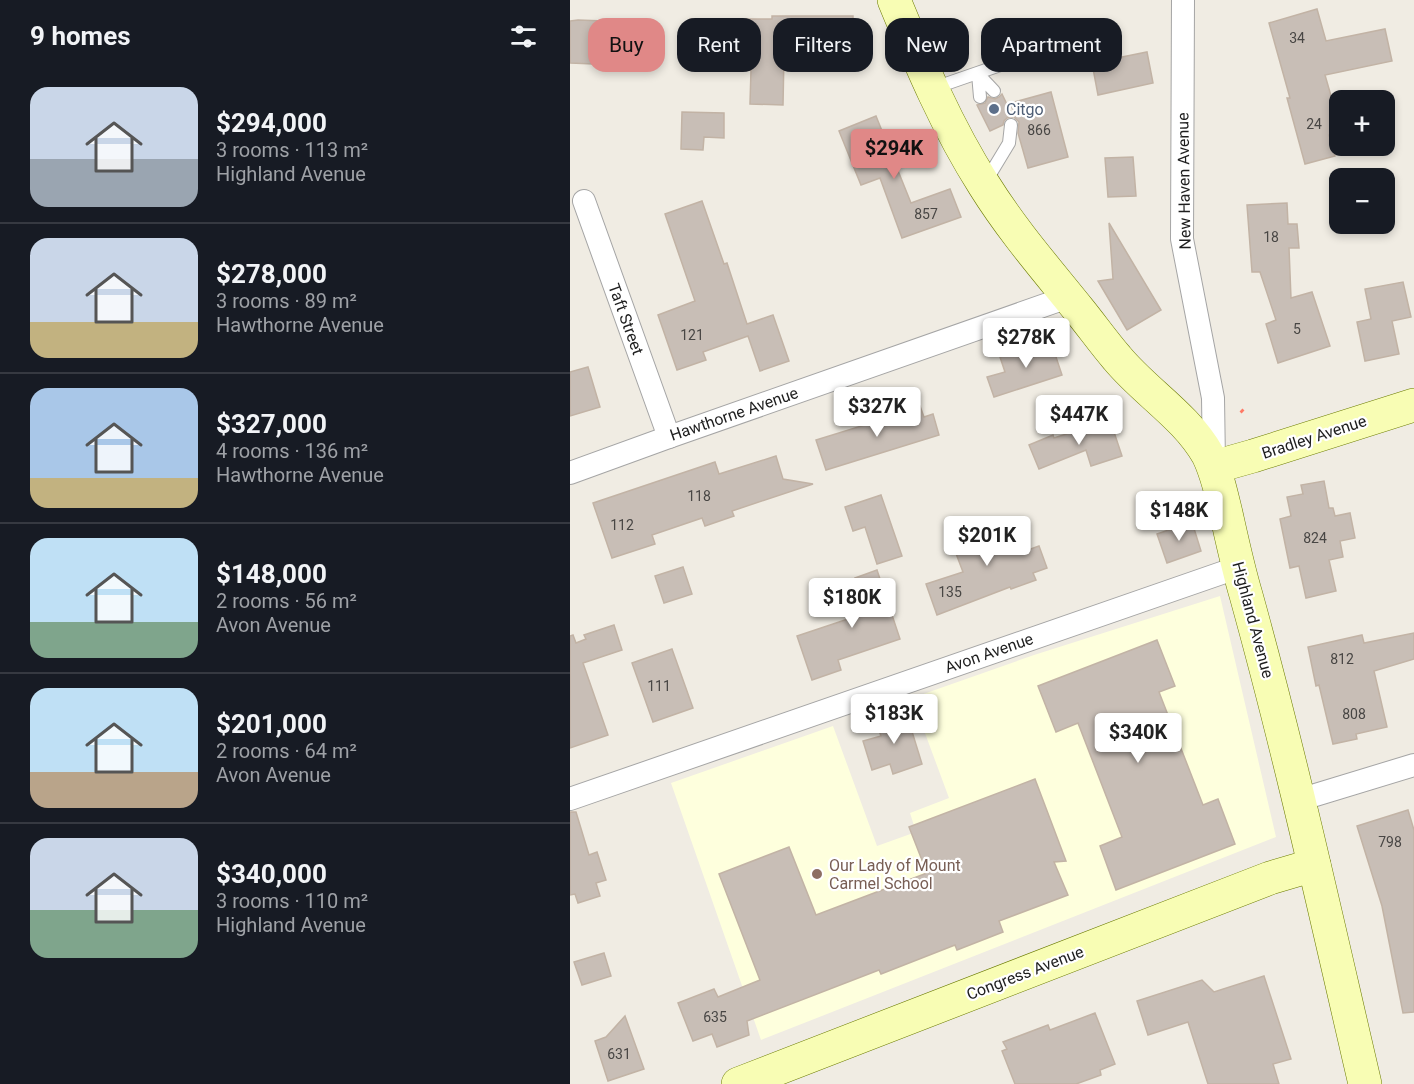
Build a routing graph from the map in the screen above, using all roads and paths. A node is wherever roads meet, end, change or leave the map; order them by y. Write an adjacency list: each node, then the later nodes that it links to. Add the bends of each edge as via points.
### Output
1 (894, 0): 5 (main road, Highland Avenue)
2 (1184, 0): 16 (street, New Haven Avenue, via 1182,239 1213,398)
3 (983, 72): 4 (lane)
4 (978, 74): 5 (lane); 6 (lane); 7 (lane)
5 (933, 88): 11 (main road, Highland Avenue)
6 (994, 91)
7 (980, 98)
8 (1011, 125): 10 (lane)
9 (998, 130): 10 (lane)
10 (1009, 143): 11 (lane)
11 (984, 185): 13 (main road, Highland Avenue)
12 (584, 201): 15 (street, Taft Street)
13 (1068, 297): 15 (street, Hawthorne Avenue); 16 (main road, Highland Avenue, via 1132,375 1197,439)
14 (1414, 405): 16 (main road, Bradley Avenue)
15 (669, 437): 17 (street, Hawthorne Avenue)
16 (1214, 467): 18 (main road, Highland Avenue)
17 (570, 473)
18 (1239, 567): 20 (street, Avon Avenue); 21 (main road, Highland Avenue)
19 (1414, 765): 21 (street)
20 (570, 799)
21 (1299, 800): 22 (main road, Highland Avenue)
22 (1314, 865): 23 (main road, Congress Avenue, via 1270,878); 24 (main road, Highland Avenue)
23 (738, 1084)
24 (1365, 1084)

